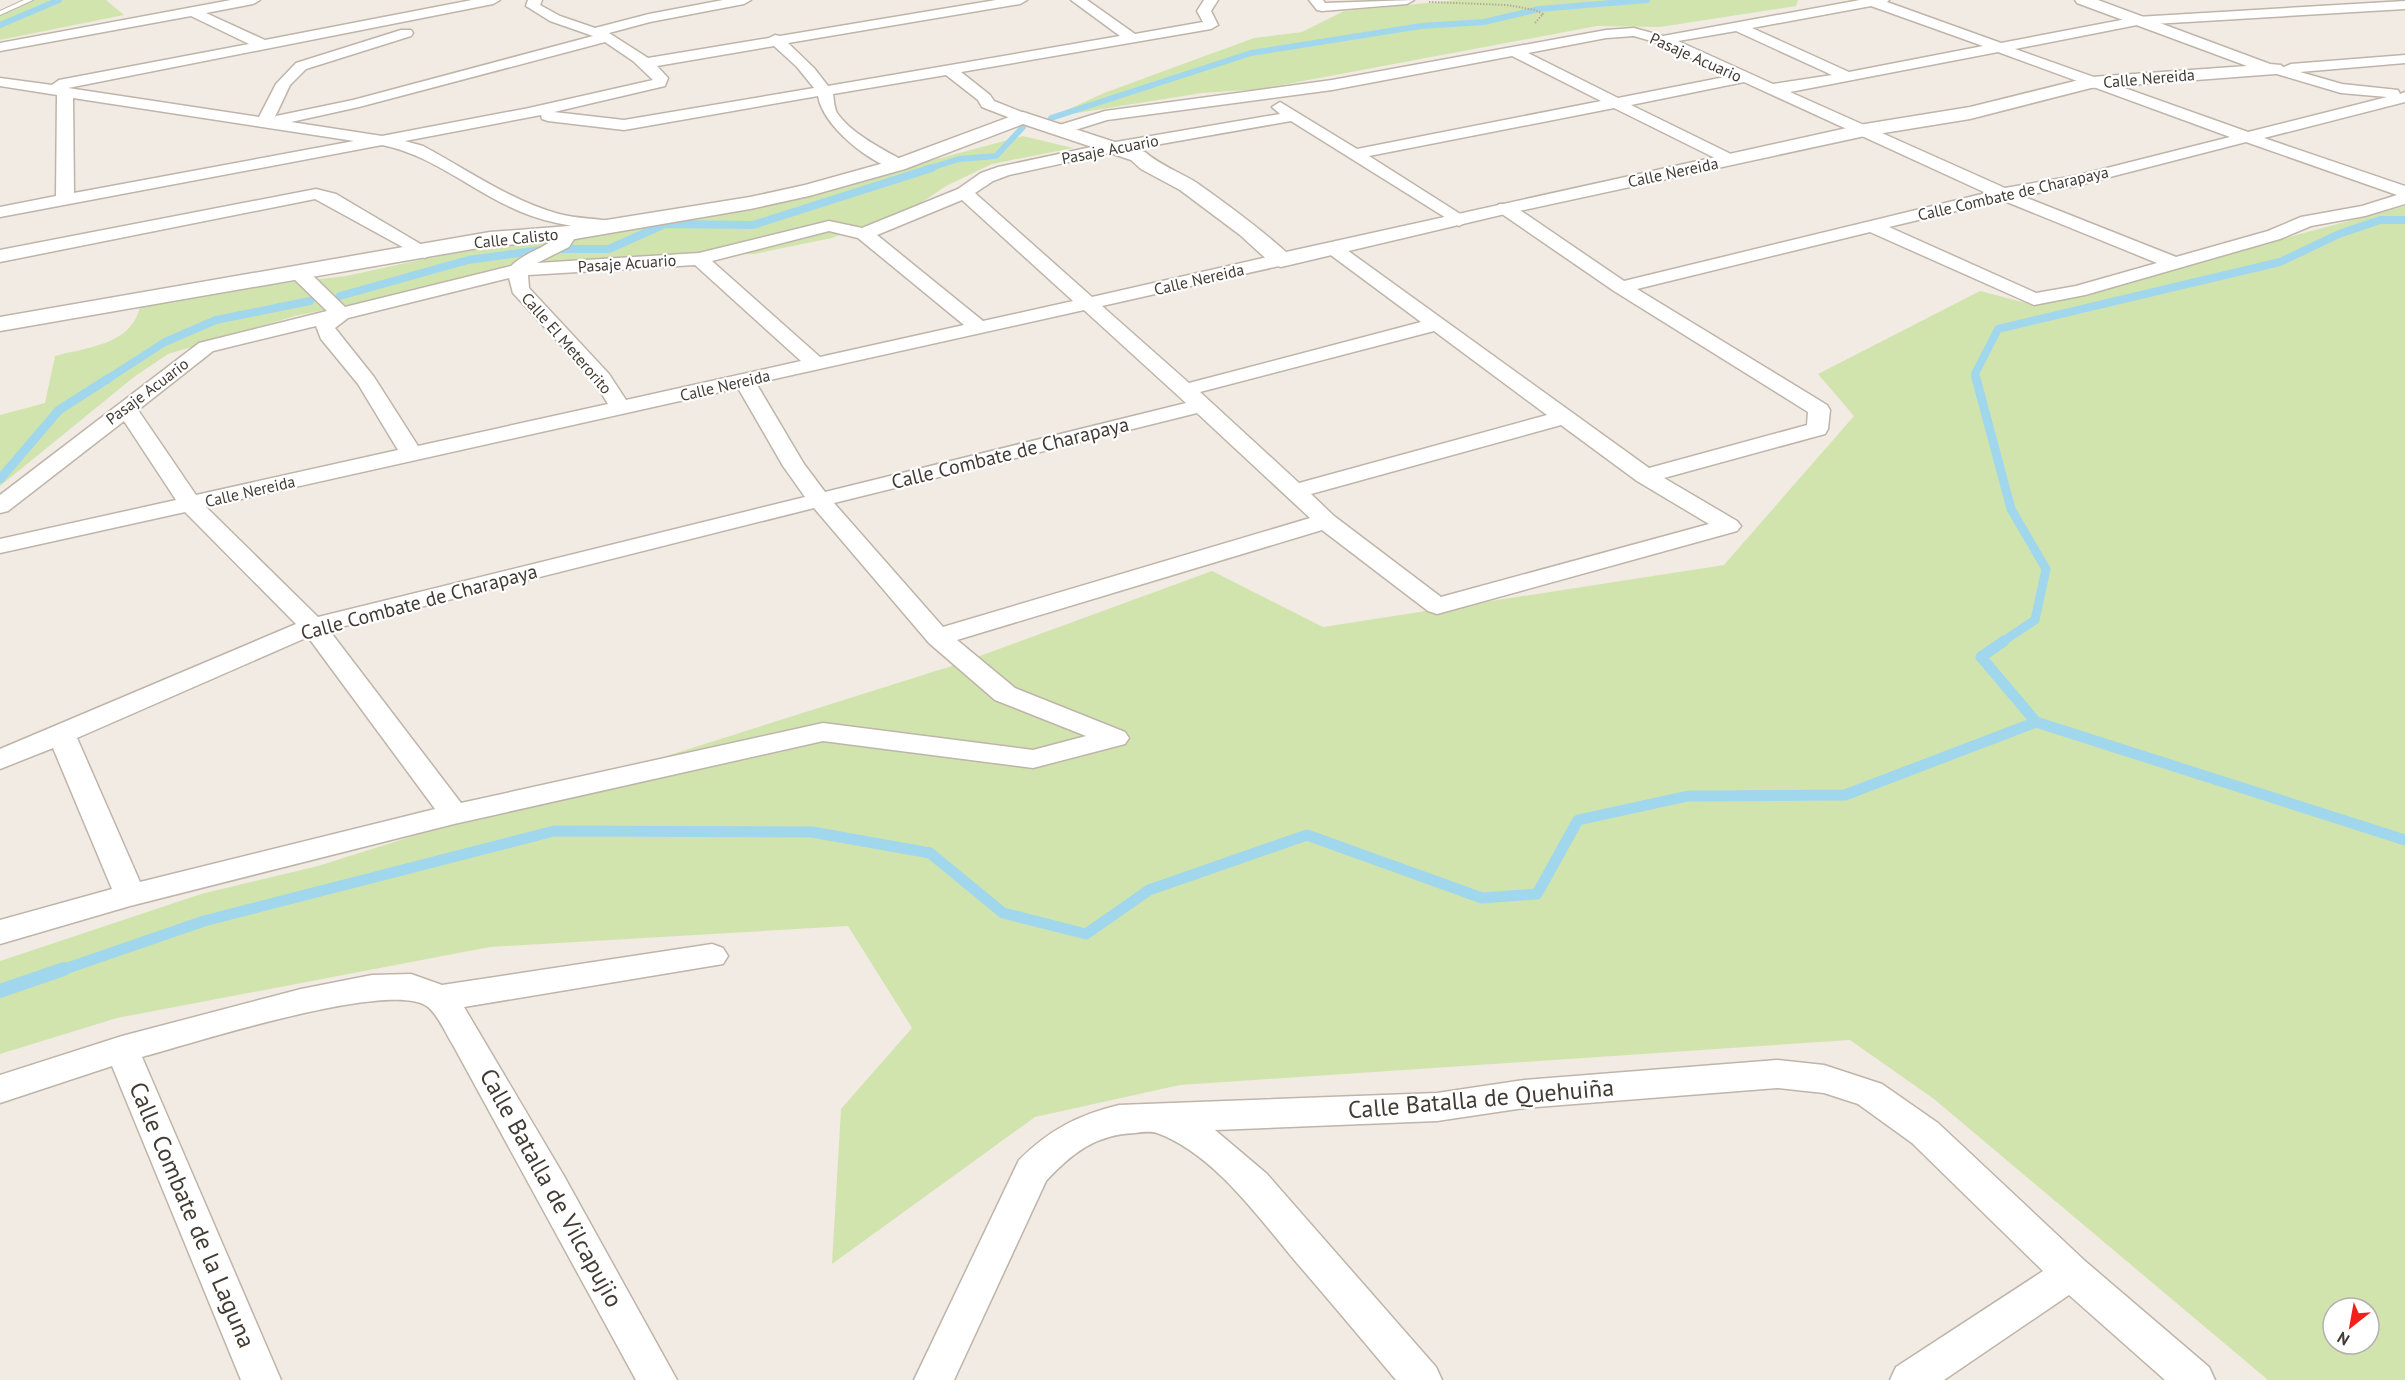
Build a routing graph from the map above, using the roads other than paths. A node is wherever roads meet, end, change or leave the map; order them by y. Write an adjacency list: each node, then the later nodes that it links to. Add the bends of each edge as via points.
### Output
1 (30, 0): 18 (lane)
2 (253, 0): 17 (street)
3 (744, 0): 23 (street, via 649,18)
4 (910, 0): 19 (street)
5 (1020, 0): 19 (street)
6 (1078, 0): 24 (street)
7 (1211, 0): 24 (street, via 1204,11 1211,25)
8 (1316, 0): 12 (street, via 1322,7)
9 (1407, 0): 12 (street)
10 (2083, 0): 21 (street)
11 (535, 1): 14 (street); 23 (street, via 533,6 558,21)
12 (1400, 1)
13 (1877, 1): 22 (street); 29 (street)
14 (504, 3): 27 (street); 49 (street, via 301,66 292,71 280,88)
15 (2405, 4): 21 (street)
16 (137, 5): 20 (street)
17 (192, 11): 20 (street); 27 (street)
18 (0, 13)
19 (927, 15): 25 (street)
20 (155, 16): 28 (street)
21 (2137, 21): 29 (street); 33 (street)
22 (1739, 27): 26 (street); 35 (street)
23 (601, 35): 32 (street); 49 (street, via 354,104)
24 (1129, 36): 34 (street)
25 (775, 39): 32 (street); 41 (street, via 798,59)
26 (1663, 40): 30 (street, Pasaje Acuario, via 1620,32); 36 (street, Pasaje Acuario)
27 (263, 45): 39 (street)
28 (0, 47)
29 (1995, 47): 35 (street); 38 (street)
30 (1513, 51): 43 (street, Pasaje Acuario, via 1332,85); 45 (street)
31 (2405, 59): 33 (street, Calle Nereida)
32 (646, 63): 46 (street, via 661,78 660,83)
33 (2274, 69): 38 (street, Calle Nereida); 44 (street, via 2340,88)
34 (950, 70): 41 (street); 48 (street, via 985,98 987,104)
35 (1848, 77): 40 (street)
36 (1743, 78): 40 (street, Pasaje Acuario); 45 (street)
37 (0, 82): 39 (street)
38 (2091, 83): 51 (street, Calle Nereida, via 1970,113); 52 (street)
39 (39, 89): 42 (street)
40 (1770, 89): 51 (street, Pasaje Acuario)
41 (823, 90): 46 (street, via 624,124); 57 (street, via 827,97 825,105 845,128)
42 (64, 93): 49 (street); 62 (street)
43 (1259, 93): 47 (street); 50 (street, Pasaje Acuario, via 1105,116)
44 (2405, 96): 52 (street, Calle Combate de Charapaya)
45 (1616, 103): 55 (street); 56 (street)
46 (529, 113): 53 (street)
47 (1294, 116): 54 (street, Pasaje Acuario); 55 (street)
48 (1023, 118): 50 (street); 57 (street, Calle Calisto)
49 (265, 122): 53 (street)
50 (1059, 130): 54 (street)
51 (1865, 130): 56 (street, Calle Nereida); 60 (street, Pasaje Acuario)
52 (2242, 137): 58 (street); 60 (street, Calle Combate de Charapaya, via 2074,181)
53 (386, 141): 62 (street); 67 (street, via 417,149 539,213)
54 (1110, 148): 59 (street, Pasaje Acuario, via 1004,171); 74 (street, via 1138,156 1187,186 1264,242)
55 (1355, 154): 65 (street)
56 (1729, 160): 63 (street, Calle Nereida)
57 (898, 165): 67 (street, Calle Calisto, via 760,201)
58 (2405, 192)
59 (964, 193): 69 (street, Pasaje Acuario); 79 (street)
60 (2003, 194): 66 (street, Calle Combate de Charapaya); 75 (street, Pasaje Acuario)
61 (2405, 198): 75 (street, via 2366,211 2307,221 2274,235)
62 (65, 199): 64 (street)
63 (1505, 208): 65 (street, Calle Nereida); 78 (street)
64 (0, 212)
65 (1459, 221): 70 (street, Calle Nereida)
66 (1870, 225): 75 (street, via 2034,299 2078,291); 78 (street, Calle Combate de Charapaya)
67 (608, 226): 68 (street, Calle Calisto)
68 (568, 233): 71 (street, Calle Calisto, via 490,239); 76 (street, Calle El Meterorito, via 560,246 526,260)
69 (864, 234): 73 (street, Pasaje Acuario, via 830,226); 83 (street)
70 (1334, 249): 74 (street, Calle Nereida); 82 (street)
71 (425, 252): 72 (street, via 330,198 316,194); 77 (street, Calle Calisto)
72 (0, 256)
73 (699, 259): 76 (street, Pasaje Acuario); 84 (street)
74 (1281, 260): 79 (street, Calle Nereida)
75 (2172, 262)
76 (518, 270): 80 (street, Pasaje Acuario); 88 (street, Calle El Meterorito, via 520,289 602,378)
77 (299, 273): 80 (street); 81 (street, Calle Calisto)
78 (1622, 287): 91 (street, via 1819,410 1817,429)
79 (1090, 303): 83 (street, Calle Nereida); 86 (street)
80 (340, 314): 87 (street, Pasaje Acuario, via 206,347); 90 (street, via 324,327 328,335 368,381)
81 (0, 324)
82 (1437, 324): 86 (street, Calle Combate de Charapaya); 89 (street)
83 (980, 328): 84 (street, Calle Nereida)
84 (816, 364): 85 (street, Calle Nereida)
85 (744, 380): 88 (street, Calle Nereida); 93 (street)
86 (1194, 397): 92 (street); 93 (street, Calle Combate de Charapaya)
87 (126, 407): 94 (street); 95 (street, Pasaje Acuario)
88 (621, 408): 90 (street, Calle Nereida)
89 (1564, 417): 91 (street); 92 (street)
90 (412, 455): 94 (street, Calle Nereida)
91 (1645, 476): 96 (street, via 1729,526 1437,606)
92 (1294, 492): 96 (street)
93 (819, 501): 98 (street, Calle Combate de Charapaya); 99 (street)
94 (190, 504): 97 (street, Calle Nereida); 98 (street)
95 (0, 506)
96 (1326, 521): 99 (street)
97 (0, 546)
98 (313, 626): 100 (street, Calle Combate de Charapaya); 102 (street)
99 (938, 637): 102 (street, via 1005,694 1115,738 1033,759 823,732)
100 (62, 735): 101 (street, Calle Combate de Charapaya); 103 (street)
101 (0, 760)
102 (454, 814): 103 (street)
103 (130, 895): 104 (street)
104 (0, 932)
105 (712, 956): 106 (street)
106 (440, 998): 107 (street, via 411,986 372,987); 111 (street, Calle Batalla de Vilcapujio, via 471,1046)
107 (122, 1049): 108 (street); 112 (street, Calle Combate de la Laguna)
108 (0, 1089)
109 (1161, 1118): 110 (street, Calle Batalla de Quehuiña, via 1437,1107 1524,1095 1777,1074 1824,1079 1870,1094 1925,1133); 113 (street, Calle Batalla de Quehuiña, via 1119,1119 1089,1126 1058,1143 1032,1171); 114 (street, via 1206,1142 1254,1185)
110 (2071, 1273): 115 (street); 116 (street, Calle Batalla de Quehuiña)
111 (651, 1376)
112 (261, 1380)
113 (934, 1380)
114 (1422, 1380)
115 (1910, 1380)
116 (2195, 1380)

